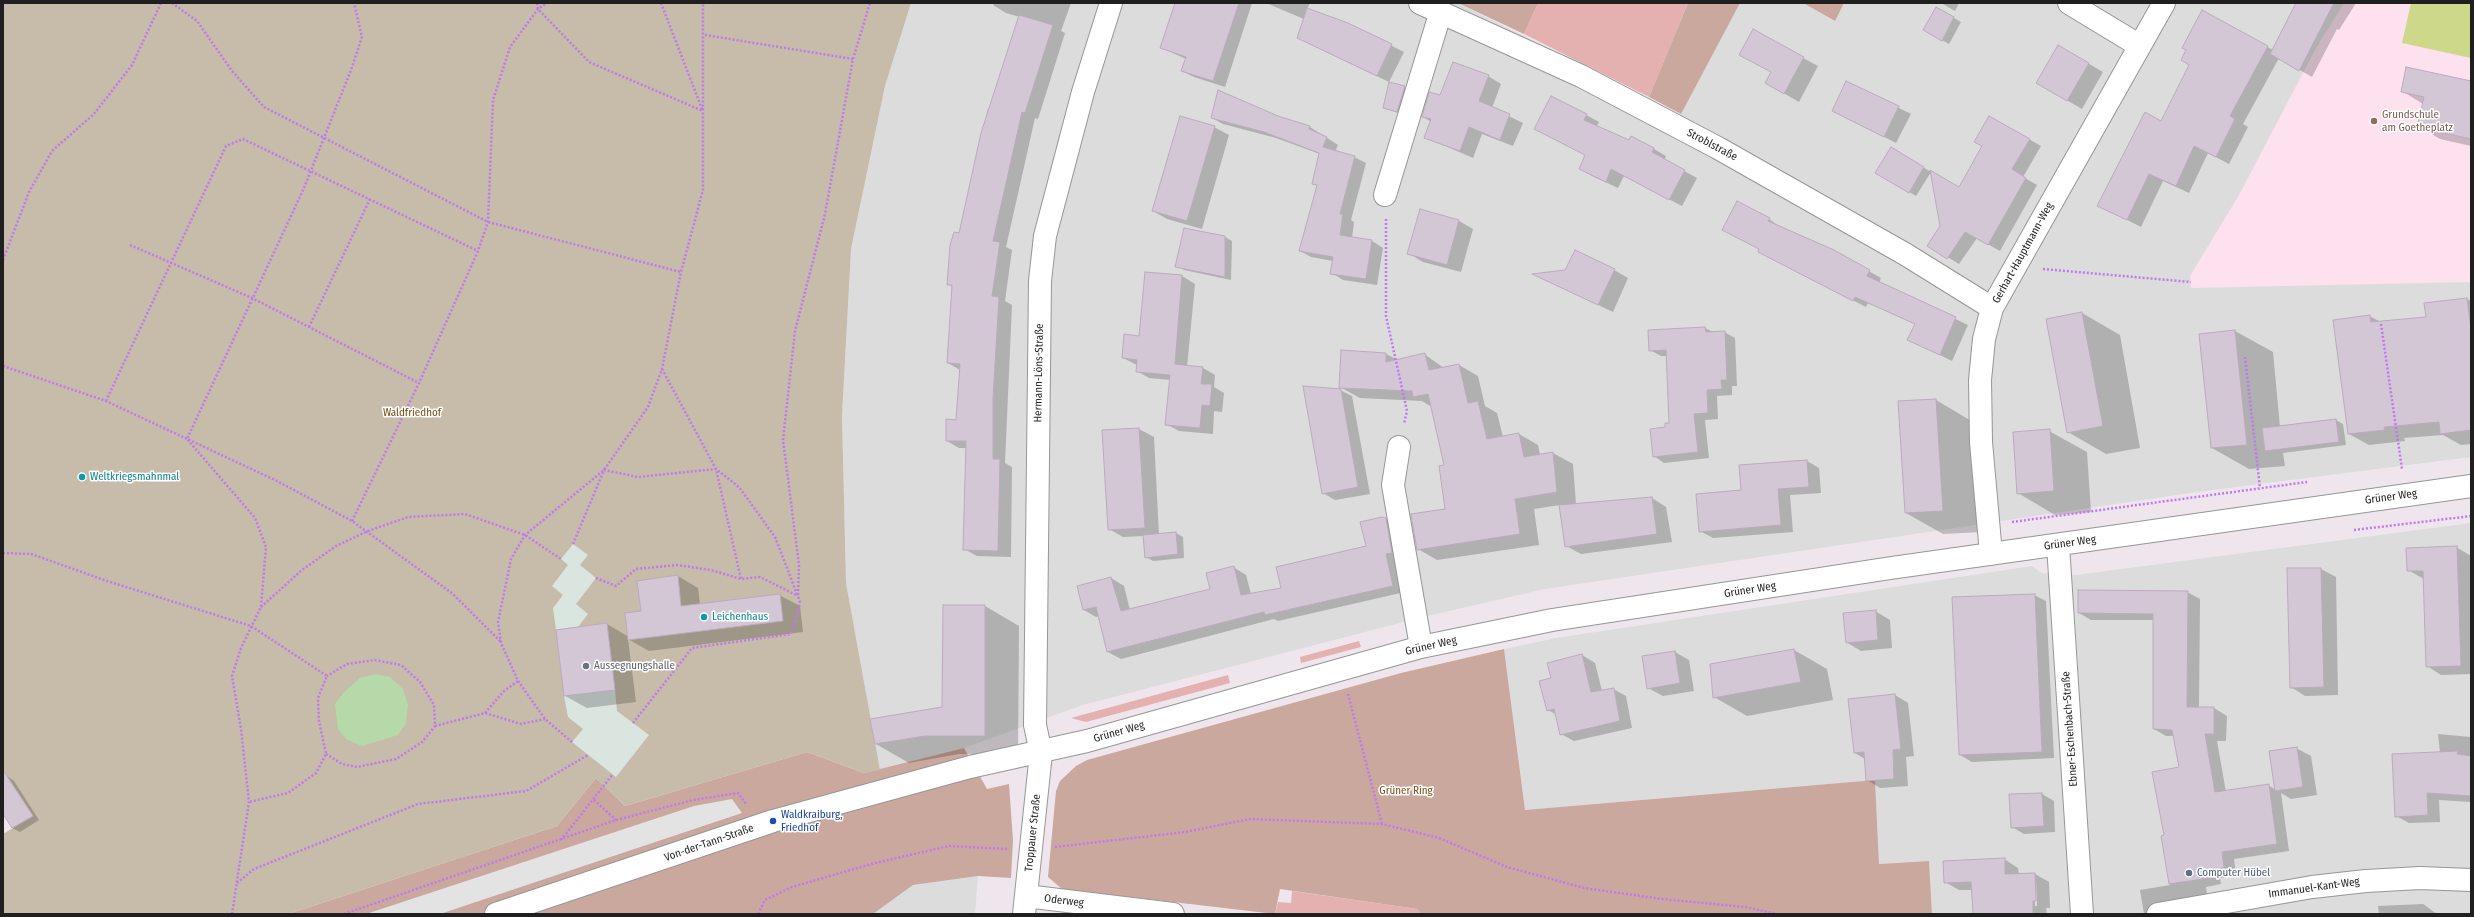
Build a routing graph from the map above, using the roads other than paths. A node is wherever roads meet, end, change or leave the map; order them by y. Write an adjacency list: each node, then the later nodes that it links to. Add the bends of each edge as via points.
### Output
1 (1111, 3): 14 (street, Hermann-Löns-Straße, via 1083,92 1047,229 1040,281 1035,726)
2 (1420, 3): 5 (street, Stroblstraße)
3 (2069, 3): 6 (street)
4 (2164, 3): 6 (street, Gerhart-Hauptmann-Weg)
5 (1441, 12): 7 (street); 8 (street, Stroblstraße, via 1581,76 1718,148 1905,254)
6 (2140, 46): 8 (street, Gerhart-Hauptmann-Weg)
7 (1385, 195)
8 (1992, 308): 12 (street, Gerhart-Hauptmann-Weg, via 1984,339 1980,380 1981,442)
9 (1399, 447): 13 (street, via 1393,485)
10 (2471, 486): 11 (street, Grüner Weg)
11 (2058, 545): 12 (street, Grüner Weg); 19 (street, Ebner-Eschenbach-Straße)
12 (1991, 554): 13 (street, Grüner Weg, via 1552,620)
13 (1421, 647): 14 (street, Grüner Weg)
14 (1041, 753): 16 (street, Troppauer Straße); 17 (street, Von-der-Tann-Straße, via 970,767 773,821)
15 (2471, 880): 20 (street, Immanuel-Kant-Weg, via 2420,878 2366,881)
16 (1025, 905): 18 (street, Oderweg)
17 (496, 914)
18 (1173, 914)
19 (2082, 914)
20 (2158, 914)

